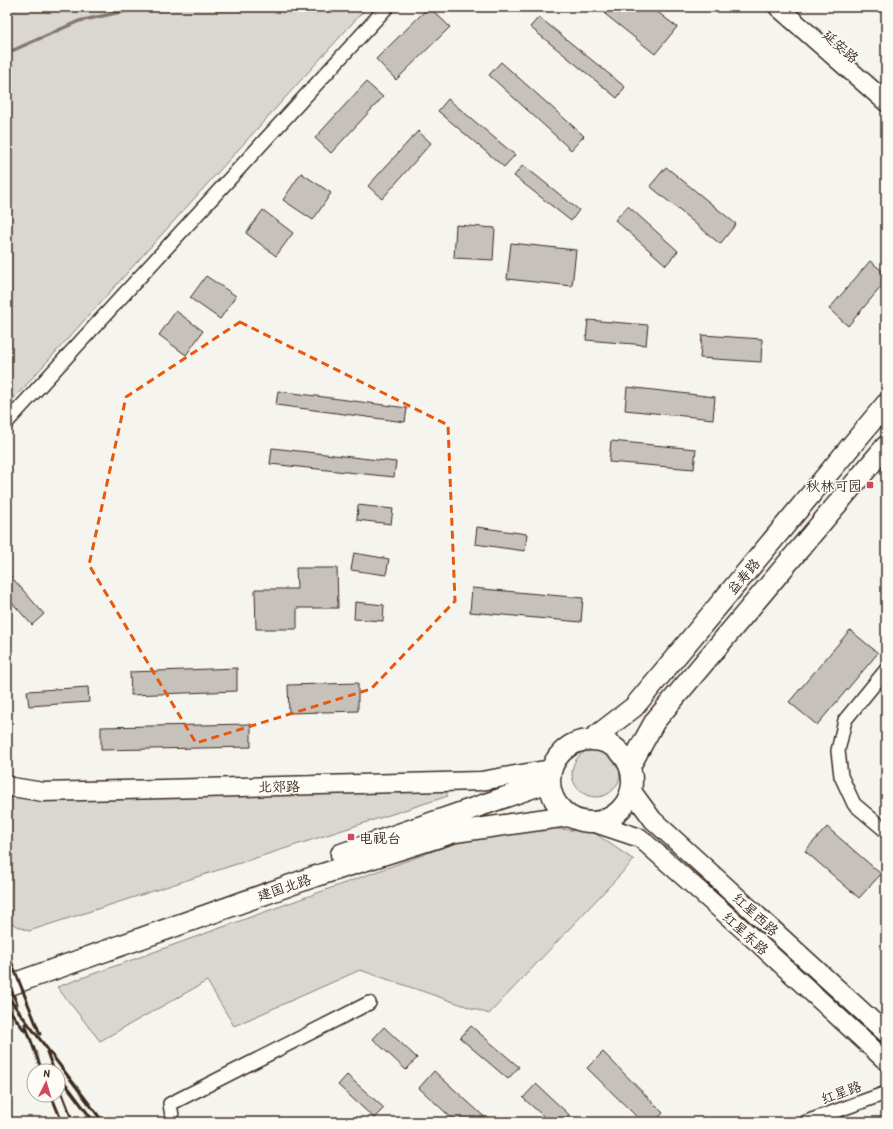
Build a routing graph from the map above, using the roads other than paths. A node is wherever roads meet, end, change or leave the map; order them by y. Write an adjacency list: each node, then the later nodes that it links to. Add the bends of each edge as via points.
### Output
1 (387, 7): 7 (street)
2 (778, 7): 5 (main road)
3 (796, 7): 4 (main road, 延安路)
4 (886, 85)
5 (886, 102)
6 (886, 404): 10 (main road, 益寿路, via 634,706)
7 (7, 422)
8 (886, 446): 11 (main road, 益寿路, via 655,721)
9 (886, 670): 17 (street, via 845,720 838,751 840,776 854,804)
10 (591, 740): 11 (main road, via 615,747); 12 (main road, via 566,747 557,757)
11 (630, 766): 14 (main road)
12 (550, 775): 13 (main road, 北郊路, via 481,781 43,792); 15 (main road, via 551,795 558,807); 18 (main road, 建国北路)
13 (7, 786)
14 (631, 790): 16 (main road, via 620,811 609,819); 21 (main road, 红星西路, via 653,820)
15 (568, 816): 16 (main road, via 581,822); 19 (main road, 建国北路, via 455,832 313,877)
16 (595, 823): 22 (main road, 红星东路, via 640,838)
17 (886, 831)
18 (7, 973)
19 (7, 986)
20 (369, 1003): 24 (street, via 170,1104)
21 (886, 1033)
22 (886, 1061)
23 (886, 1093): 25 (street, 红星路)
24 (173, 1122)
25 (806, 1122)

